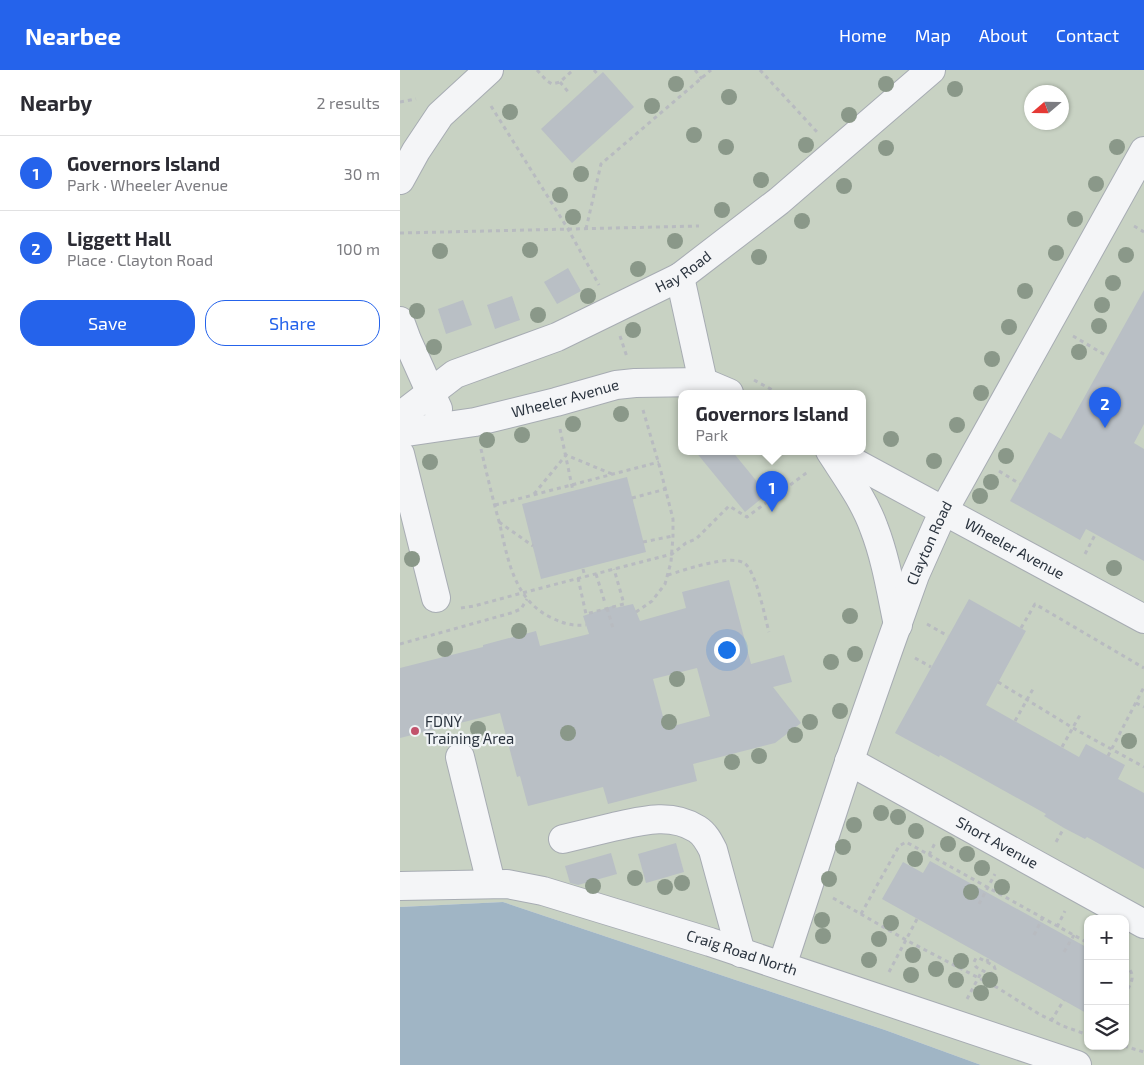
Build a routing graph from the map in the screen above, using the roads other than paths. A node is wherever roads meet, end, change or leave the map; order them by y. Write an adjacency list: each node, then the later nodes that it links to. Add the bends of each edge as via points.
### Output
1 (931, 70): 5 (street, Hay Road, via 779,201)
2 (482, 76): 4 (street, via 440,115)
3 (1144, 151): 15 (street, Clayton Road)
4 (400, 180)
5 (680, 277): 7 (street); 9 (street, Hay Road, via 557,337 455,374)
6 (400, 321): 9 (street)
7 (703, 382): 8 (street, Wheeler Avenue); 11 (street, Wheeler Avenue, via 616,385 475,422)
8 (722, 390)
9 (430, 392): 10 (street, Hay Road); 11 (street)
10 (400, 416)
11 (445, 426): 12 (street, Wheeler Avenue)
12 (400, 433)
13 (400, 454): 16 (street)
14 (834, 455): 15 (street, Wheeler Avenue); 18 (street, via 858,493 874,527)
15 (944, 510): 17 (street, Wheeler Avenue); 18 (street, Clayton Road, via 915,575)
16 (436, 598)
17 (1144, 619)
18 (898, 625): 20 (street, Clayton Road)
19 (460, 757): 22 (street)
20 (849, 761): 24 (street, Short Avenue); 26 (street, Clayton Road)
21 (563, 838): 25 (street, via 646,820 682,822 697,829 713,850)
22 (491, 884): 23 (street, Craig Road North); 25 (street, Craig Road North, via 543,891)
23 (400, 886)
24 (1144, 924)
25 (741, 953): 26 (street, Craig Road North)
26 (782, 966): 27 (street, Craig Road North)
27 (1077, 1065)

